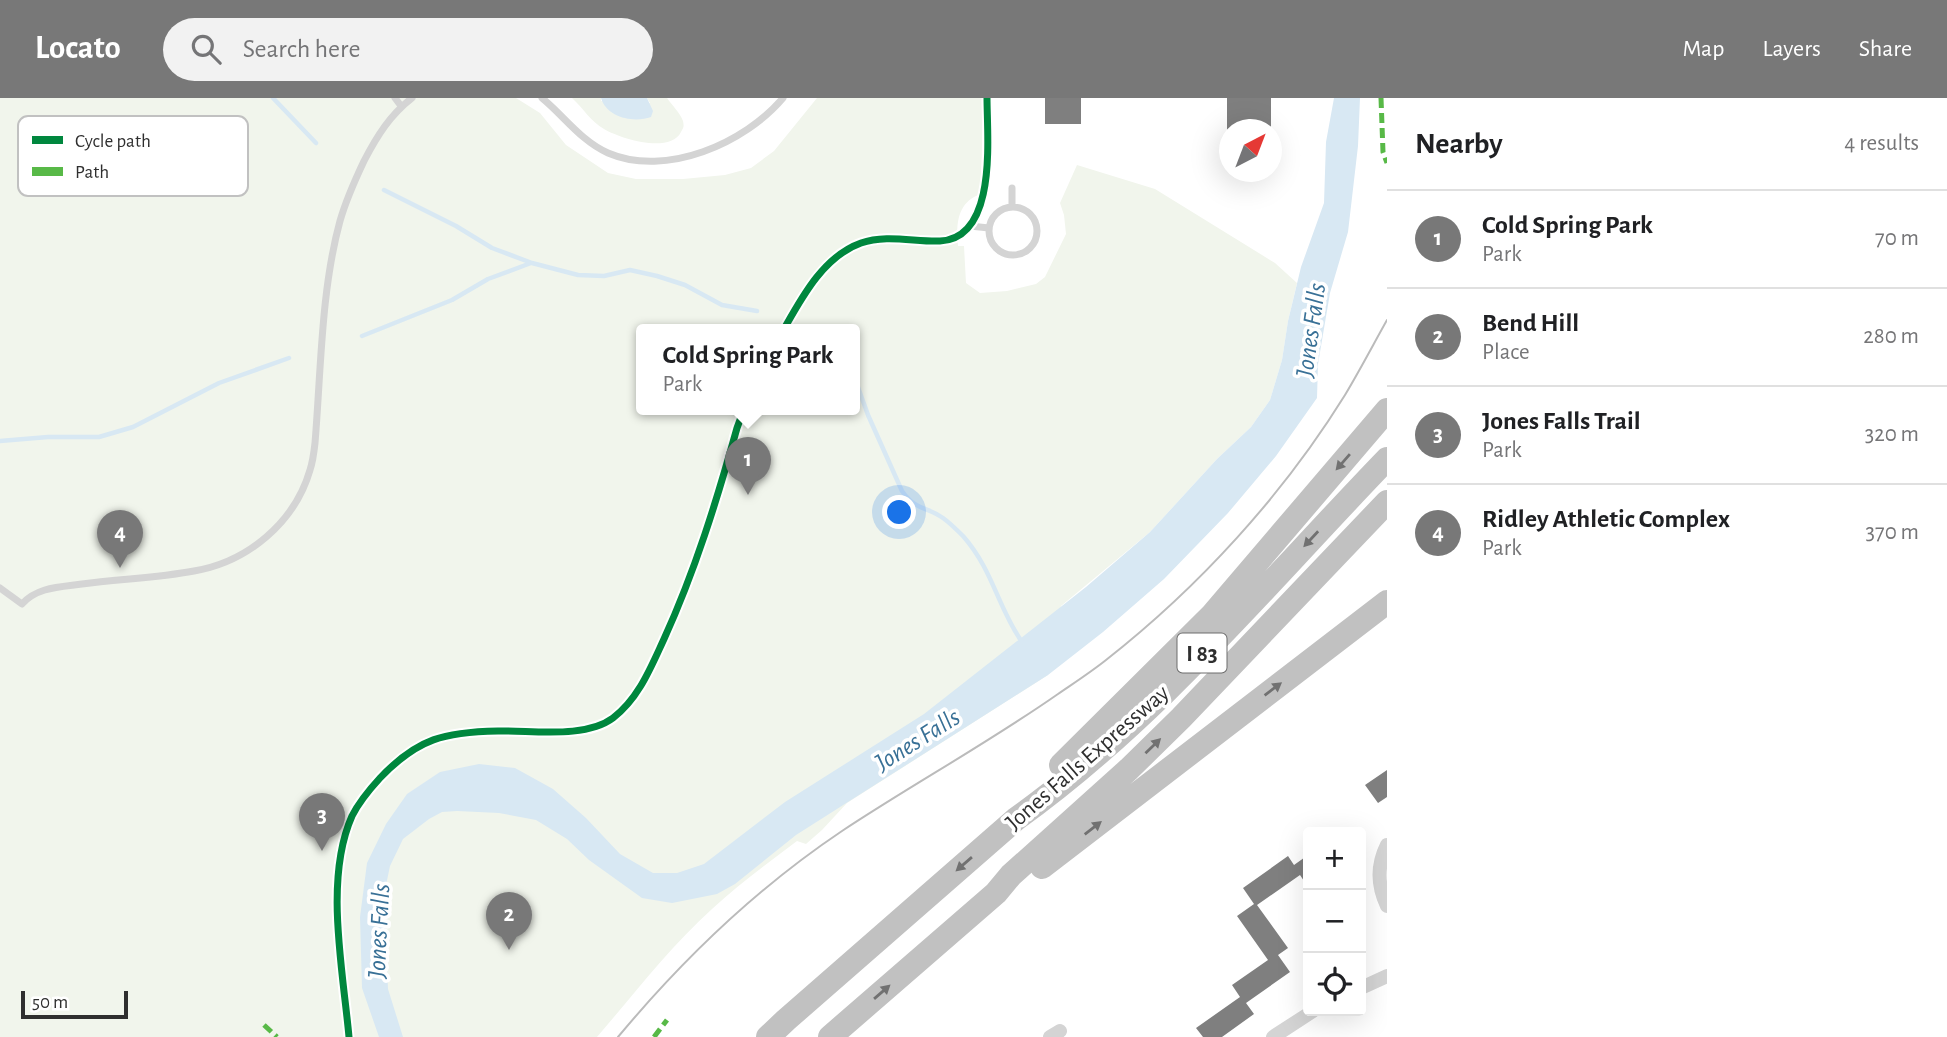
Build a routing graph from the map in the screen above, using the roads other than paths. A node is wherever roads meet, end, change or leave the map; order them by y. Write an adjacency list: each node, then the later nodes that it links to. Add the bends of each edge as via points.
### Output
1 (395, 98): 5 (lane)
2 (412, 98): 5 (lane)
3 (542, 98): 4 (lane, via 586,140 628,159 652,161 707,150 735,137)
4 (783, 98)
5 (401, 106): 14 (lane, via 375,140 341,218 328,277 315,443 310,471 289,513 256,546 194,572 38,591 22,604)
6 (1012, 188): 7 (lane)
7 (1012, 207): 9 (lane, via 994,216); 9 (lane, via 1025,210 1034,220 1035,240 1027,250 1014,255 1001,251 992,242)
8 (970, 226): 9 (lane)
9 (989, 228)
10 (1387, 410): 17 (highway, one-way to 17, via 1212,615 1040,787)
11 (1387, 459): 17 (highway, Jones Falls Expressway / I 83, one-way to 17, via 1160,696)
12 (1387, 502): 16 (highway, Jones Falls Expressway / I 83)
13 (1387, 520): 16 (highway)
14 (0, 588)
15 (1387, 602): 19 (highway, one-way to 15, via 1029,878)
16 (1287, 608): 19 (highway, Jones Falls Expressway / I 83, one-way to 16, via 1181,718)
17 (1016, 819): 24 (highway, Jones Falls Expressway / I 83, one-way to 24)
18 (1387, 845): 20 (street, via 1378,877)
19 (996, 894): 25 (highway, Jones Falls Expressway / I 83, one-way to 19)
20 (1387, 906)
21 (1387, 976): 22 (street)
22 (1366, 986)
23 (1305, 1016): 26 (street)
24 (768, 1037)
25 (831, 1037)
26 (1273, 1037)

